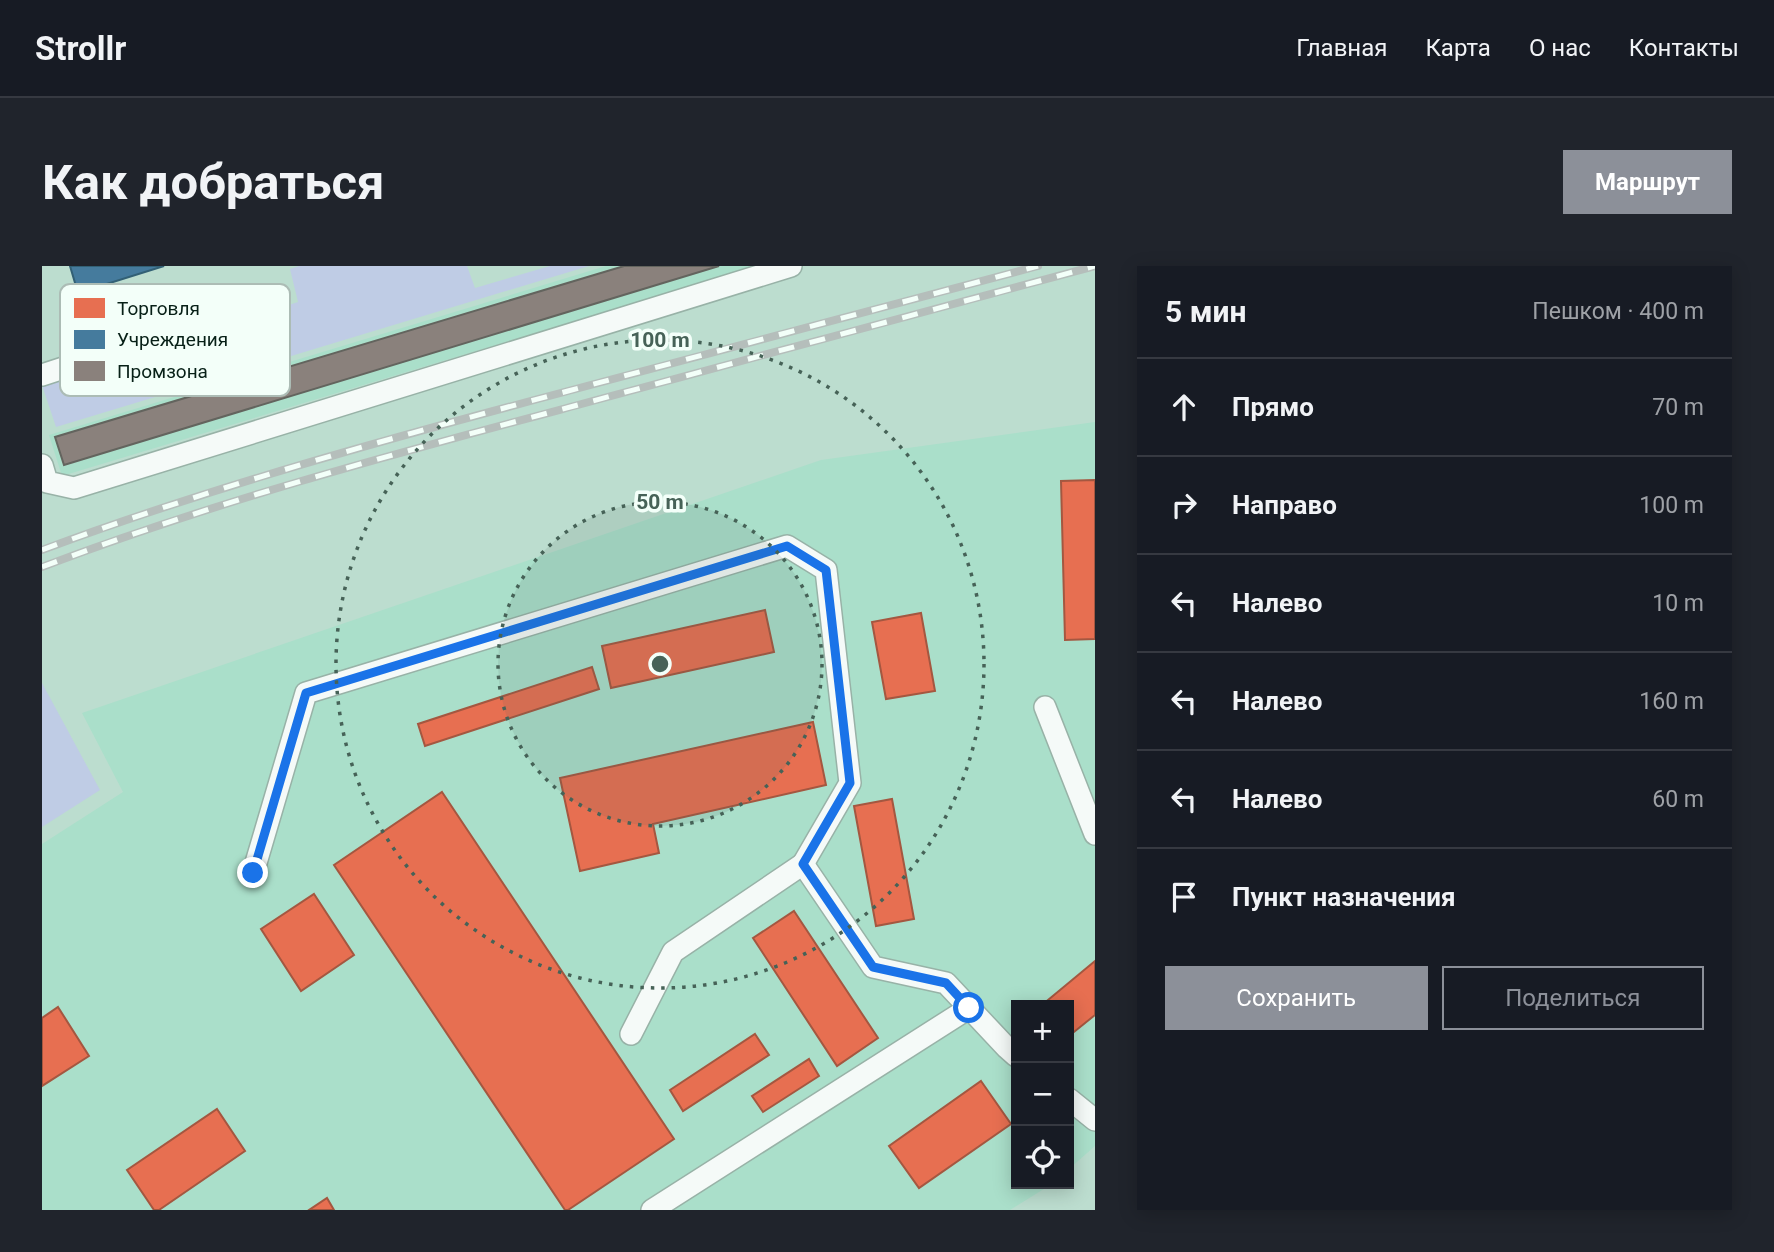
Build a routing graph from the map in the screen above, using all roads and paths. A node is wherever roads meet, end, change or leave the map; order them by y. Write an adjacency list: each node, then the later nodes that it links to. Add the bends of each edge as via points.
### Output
1 (791, 266): 4 (lane, via 74,488 47,482)
2 (60, 370): 3 (lane)
3 (42, 376)
4 (42, 465)
5 (1045, 707): 6 (lane)
6 (1095, 834)
7 (803, 864): 8 (lane, via 850,783 826,570 787,546 306,693); 9 (lane, via 873,967 946,983); 10 (lane, via 673,952)
8 (253, 873)
9 (969, 1008): 11 (lane); 14 (lane)
10 (631, 1034)
11 (1011, 1052)
12 (1074, 1102): 13 (lane)
13 (1095, 1120)
14 (652, 1210)

